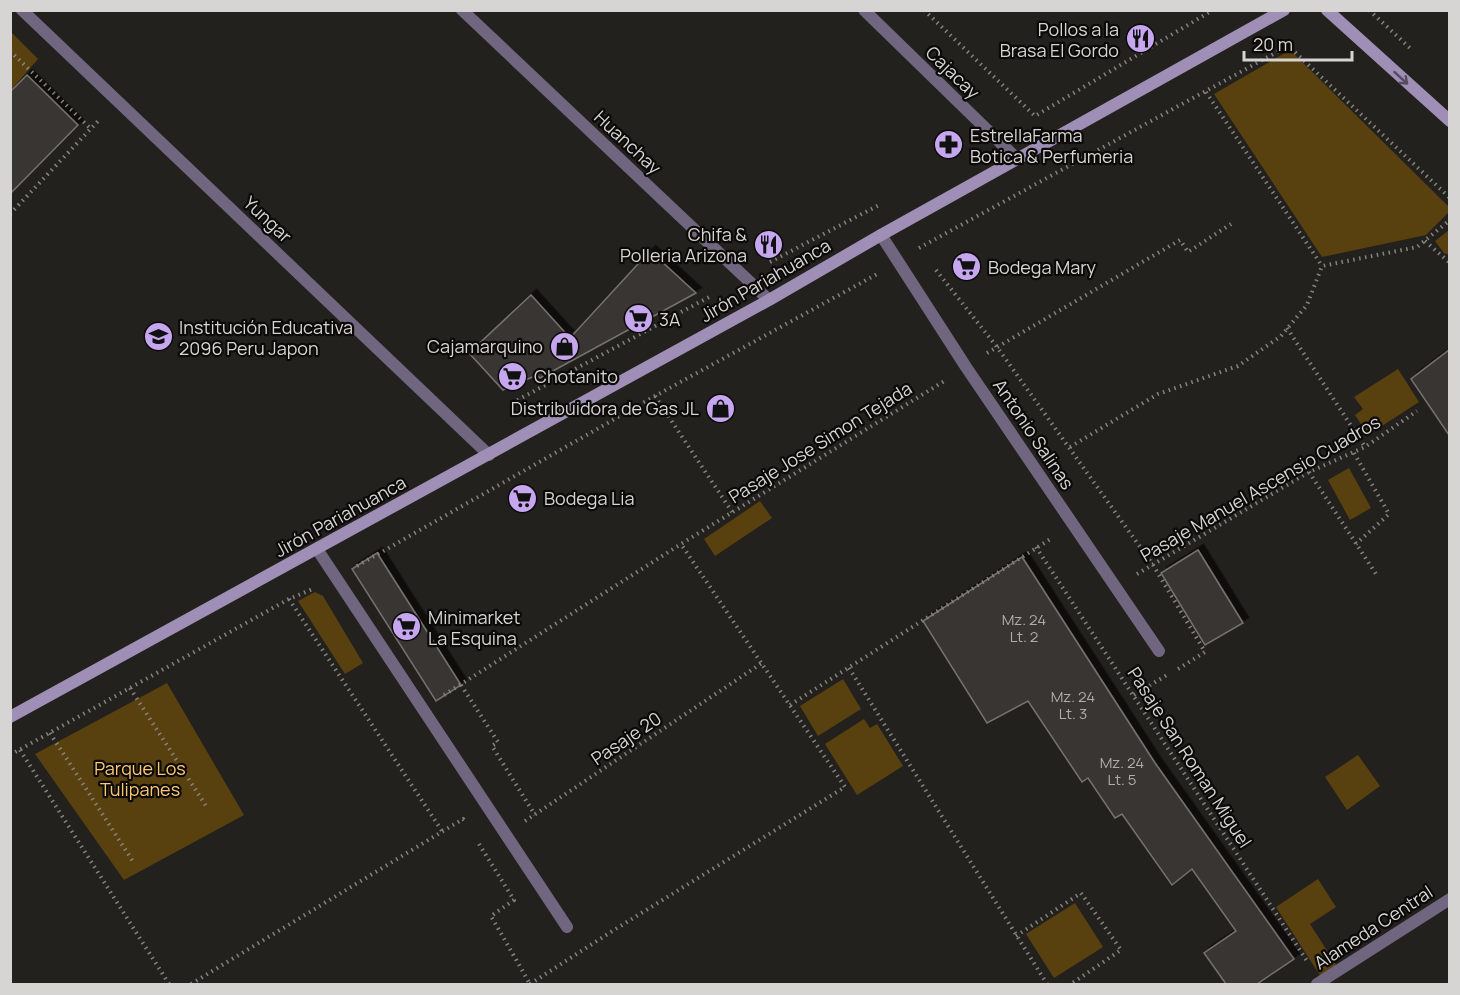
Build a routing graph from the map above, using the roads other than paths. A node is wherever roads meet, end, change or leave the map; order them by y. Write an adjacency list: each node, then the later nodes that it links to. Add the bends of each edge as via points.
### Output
1 (22, 10): 10 (street, Yungar)
2 (462, 10): 9 (street, Huanchay)
3 (864, 10): 7 (street, Cajacay)
4 (1284, 10): 7 (street, Jirón Pariahuanca)
5 (1327, 10): 6 (street, one-way to 6)
6 (1449, 122)
7 (1017, 159): 8 (street, Jirón Pariahuanca)
8 (881, 235): 9 (street, Jirón Pariahuanca); 12 (street, Antonio Salinas)
9 (769, 300): 10 (street, Jirón Pariahuanca)
10 (489, 455): 11 (street, Jirón Pariahuanca)
11 (316, 549): 13 (street, Jirón Pariahuanca); 15 (street)
12 (1159, 651)
13 (10, 717)
14 (1449, 899): 16 (street, Alameda Central)
15 (567, 927)
16 (1319, 983)

